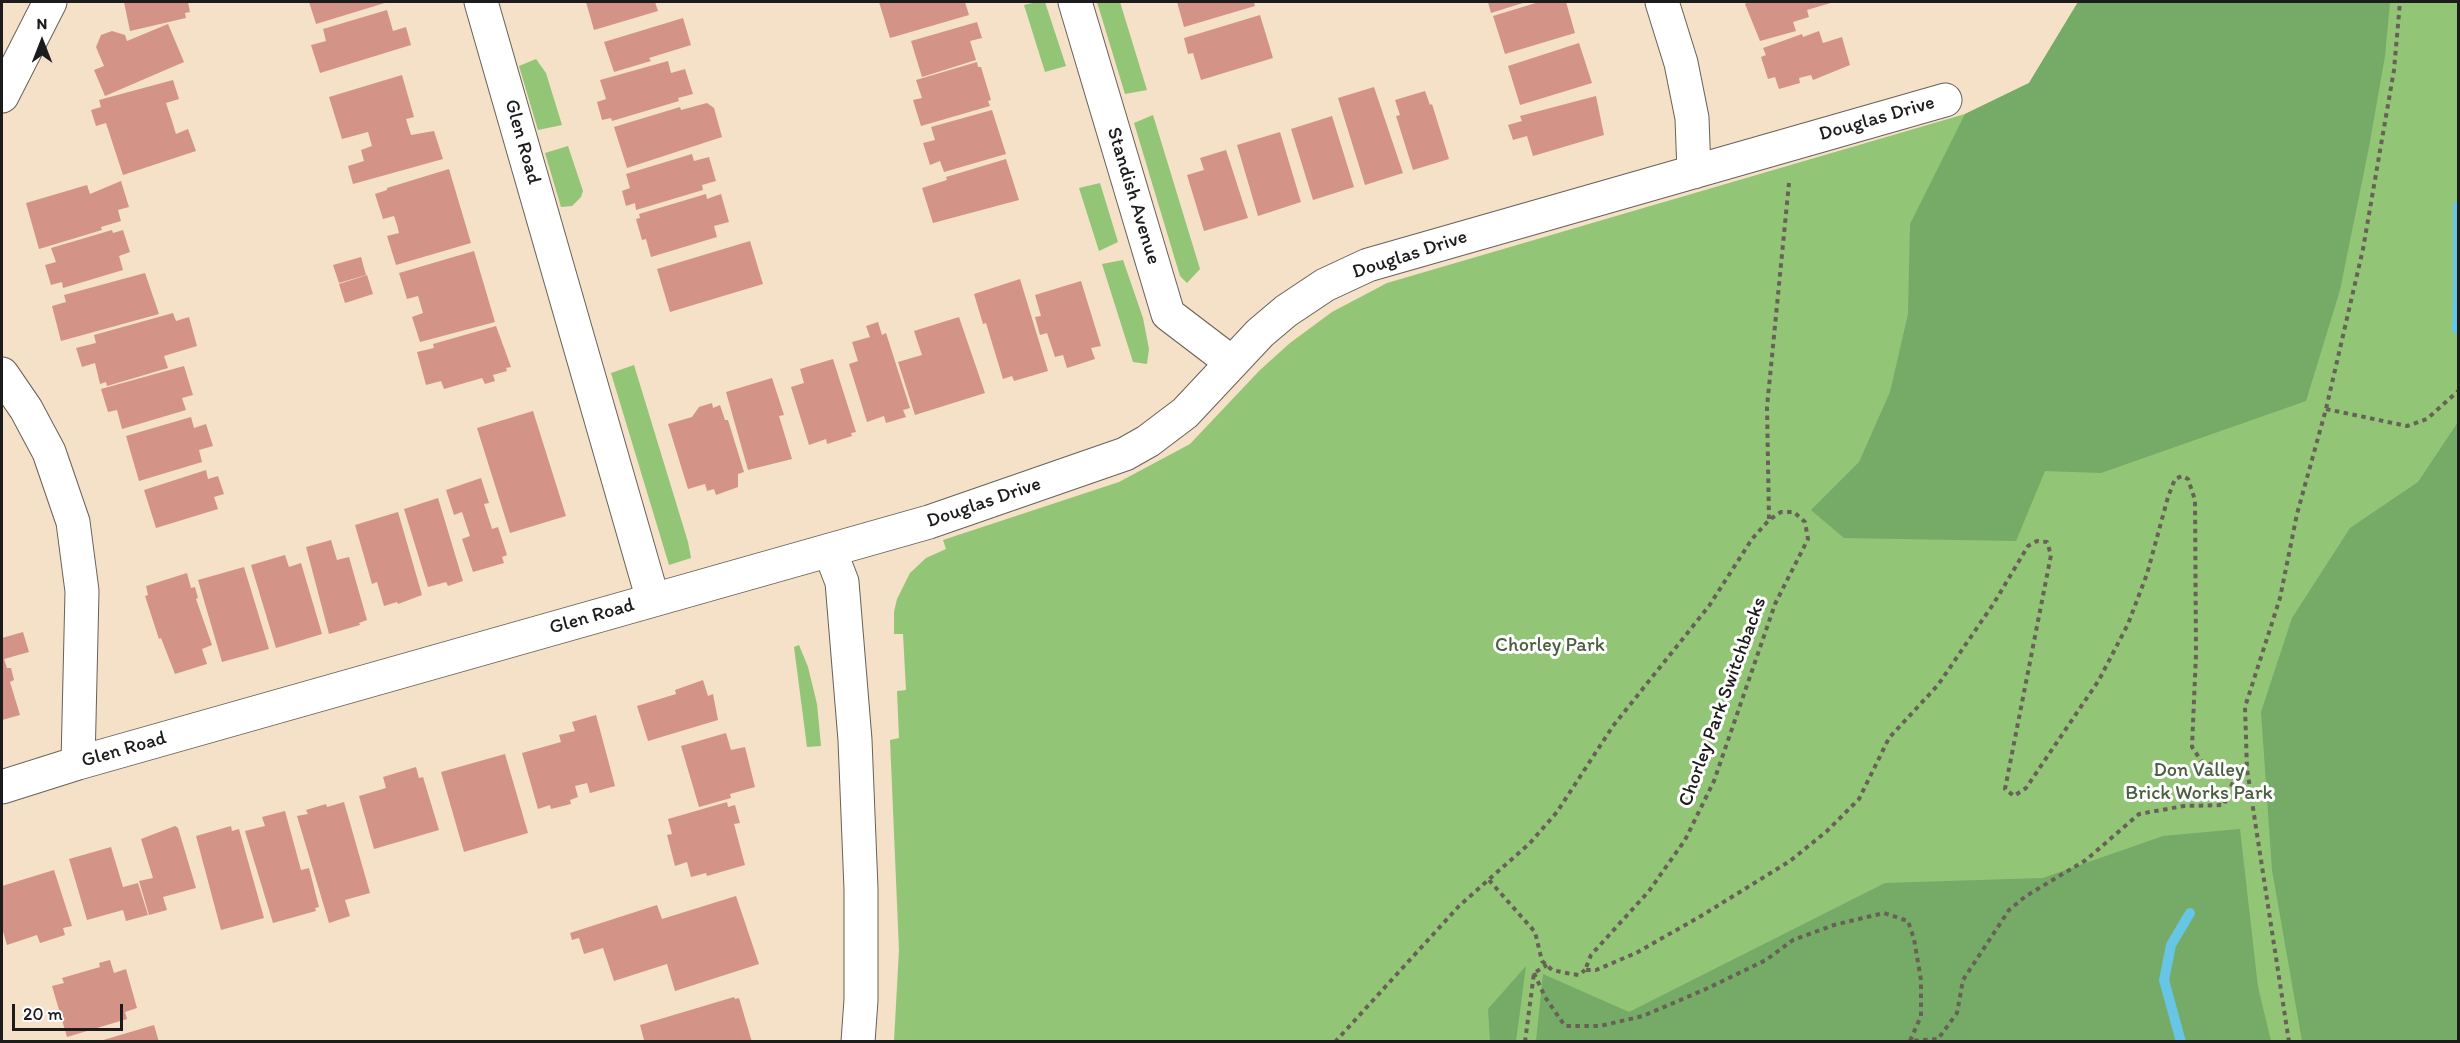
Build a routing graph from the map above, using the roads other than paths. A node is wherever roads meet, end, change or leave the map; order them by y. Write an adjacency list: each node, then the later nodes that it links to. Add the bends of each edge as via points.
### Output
1 (50, 2): 5 (street)
2 (482, 2): 11 (street, Glen Road)
3 (1074, 2): 8 (street, Standish Avenue, via 1168,314)
4 (1662, 2): 7 (street, via 1681,63 1692,118)
5 (2, 96)
6 (1945, 100): 7 (street, Douglas Drive)
7 (1694, 172): 8 (street, Douglas Drive, via 1368,265 1325,285 1286,311)
8 (1231, 362): 10 (street, Douglas Drive, via 1168,428 1125,454 929,522)
9 (2, 374): 12 (street, via 49,452 73,522 82,591)
10 (830, 551): 11 (street, Douglas Drive); 14 (street, via 842,582 855,740 861,911)
11 (653, 600): 12 (street, Glen Road)
12 (78, 763): 13 (street, Glen Road)
13 (2, 787)
14 (858, 1041)

